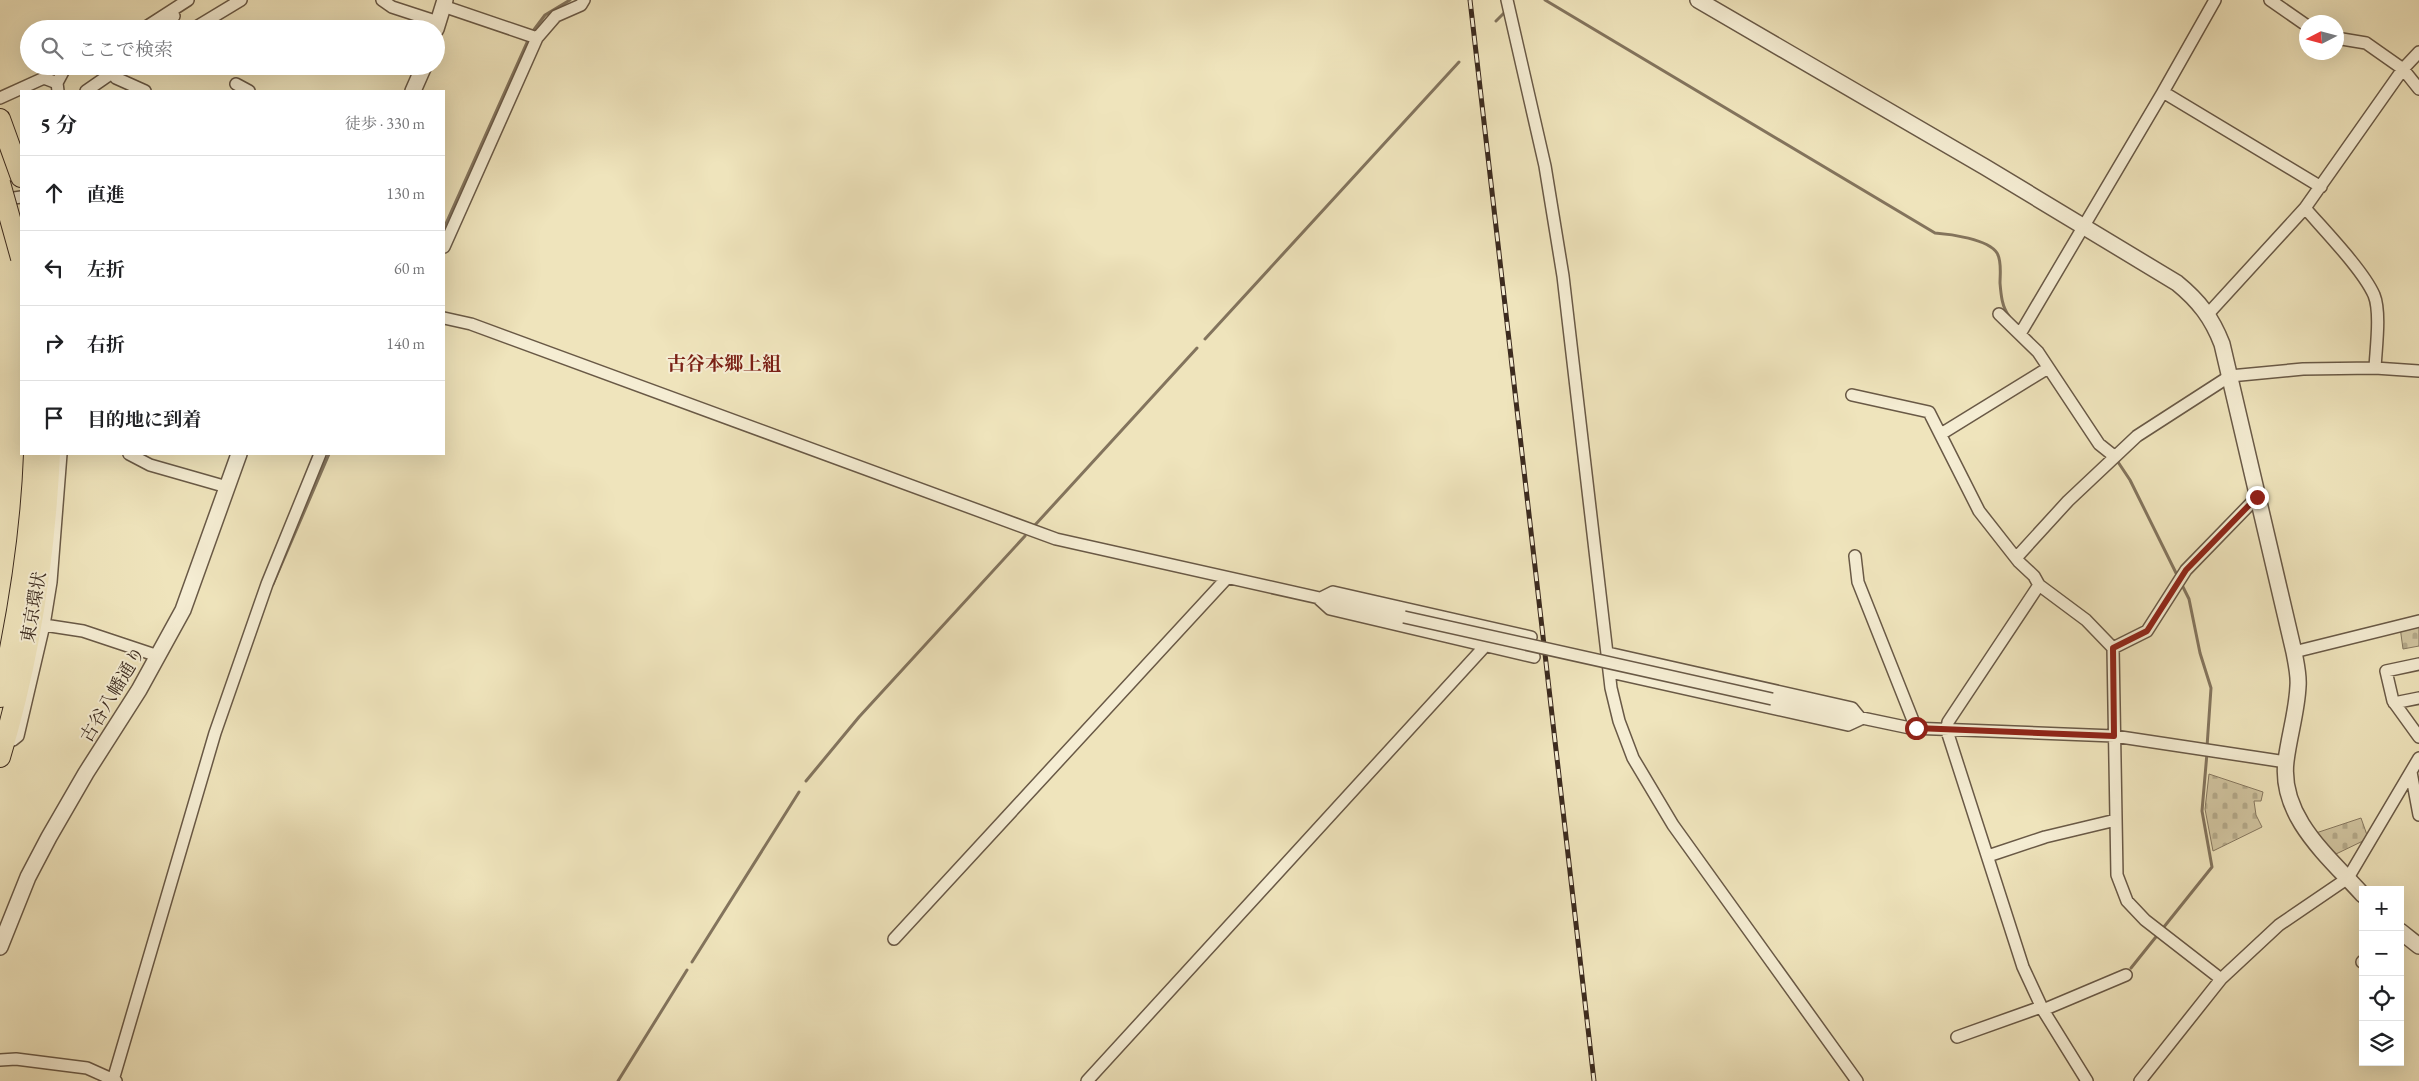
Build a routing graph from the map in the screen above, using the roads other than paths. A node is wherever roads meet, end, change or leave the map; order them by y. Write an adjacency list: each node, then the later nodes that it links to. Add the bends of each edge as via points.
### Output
1 (241, 0): 12 (street)
2 (382, 0): 13 (street)
3 (584, 0): 16 (street, via 581,5 556,16)
4 (1507, 0): 73 (street, via 1544,166 1563,276)
5 (1698, 0): 40 (street)
6 (2215, 0): 31 (street)
7 (2270, 0): 15 (street)
8 (185, 2): 10 (street); 11 (street)
9 (444, 3): 14 (street); 16 (street)
10 (157, 20)
11 (169, 20)
12 (208, 20)
13 (423, 20)
14 (439, 20)
15 (2299, 20)
16 (537, 38): 41 (street)
17 (2344, 40): 19 (street, via 2366,44)
18 (2419, 52): 19 (street)
19 (2403, 69): 26 (street); 36 (street)
20 (63, 75): 25 (street)
21 (106, 75): 27 (street)
22 (113, 75): 28 (street)
23 (420, 75): 30 (street)
24 (236, 84): 29 (street)
25 (58, 87): 32 (street, via 44,78)
26 (2419, 89)
27 (87, 90)
28 (143, 90)
29 (247, 90)
30 (414, 90)
31 (2163, 92): 36 (street); 40 (street)
32 (0, 98)
33 (0, 119): 34 (highway)
34 (20, 174)
35 (0, 183): 42 (highway, bridge)
36 (2321, 187): 39 (street)
37 (20, 198): 38 (street)
38 (0, 200)
39 (2305, 208): 44 (street); 48 (street, via 2374,296 2377,310)
40 (2084, 228): 44 (street, via 2177,283); 46 (street)
41 (445, 245)
42 (20, 254)
43 (1999, 314): 46 (street)
44 (2208, 314): 50 (street, via 2222,344)
45 (445, 318): 64 (street, via 471,324 1040,534)
46 (2020, 334): 47 (street)
47 (2048, 368): 52 (street); 59 (street, via 2099,444)
48 (2375, 368): 49 (street); 50 (street, via 2303,369)
49 (2419, 372)
50 (2230, 376): 59 (street, via 2137,436); 61 (street)
51 (1852, 395): 52 (street, via 1929,412)
52 (1941, 434): 63 (street, via 1979,511)
53 (34, 455): 68 (highway, 東京環状, via 27,551)
54 (50, 455): 68 (highway, 東京環状, via 42,552)
55 (61, 455): 68 (street, via 57,530)
56 (131, 455): 60 (street, via 150,465)
57 (239, 455): 60 (street, 古谷八幡通り)
58 (320, 455): 104 (street, via 267,584 215,733)
59 (2114, 456): 63 (street)
60 (227, 487): 74 (street, 古谷八幡通り, via 183,610)
61 (2257, 497): 71 (street, via 2186,570 2147,631); 72 (street)
62 (1855, 556): 82 (street, via 1858,582)
63 (2016, 558): 65 (street)
64 (1227, 578): 66 (street); 96 (street)
65 (2039, 585): 71 (street, via 2086,620); 83 (street, via 1951,718)
66 (1319, 598): 69 (street, via 1333,592); 70 (street, via 1330,609); 81 (street, bridge)
67 (2419, 621): 72 (street)
68 (29, 632): 74 (street, via 83,631); 78 (highway, 東京環状); 86 (highway, 東京環状)
69 (1531, 637)
70 (1486, 646): 75 (street); 105 (street)
71 (2113, 648): 84 (street)
72 (2294, 652): 88 (street, via 2298,684)
73 (1608, 653): 77 (street); 81 (street, via 1852,708)
74 (158, 656): 98 (street, 古谷八幡通り, via 49,837 28,877)
75 (1534, 657)
76 (2419, 664): 80 (street, via 2386,671)
77 (1610, 672): 81 (street, via 1848,725); 106 (street, via 1619,721 1633,758 1673,825)
78 (0, 697)
79 (2419, 698): 80 (street)
80 (2394, 703): 85 (street)
81 (1861, 719): 82 (street)
82 (1916, 728): 83 (street)
83 (1947, 731): 84 (street); 92 (street)
84 (2114, 736): 88 (street); 91 (street)
85 (2419, 736)
86 (2, 749)
87 (2419, 758): 89 (street)
88 (2286, 762): 93 (street, via 2286,787 2295,814)
89 (2411, 772): 90 (street); 93 (street)
90 (2419, 815)
91 (2116, 820): 92 (street); 100 (street, via 2117,875 2127,901 2145,920)
92 (1988, 856): 101 (street, via 2023,967)
93 (2348, 878): 94 (street); 100 (street, via 2279,924)
94 (2359, 890)
95 (2404, 934): 97 (street)
96 (894, 939)
97 (2419, 946)
98 (0, 947)
99 (2126, 975): 101 (street)
100 (2221, 979): 108 (street)
101 (2042, 1008): 102 (street); 107 (street)
102 (1957, 1037)
103 (0, 1060): 104 (street, via 87,1068)
104 (115, 1080)
105 (1087, 1081)
106 (1857, 1081)
107 (2088, 1081)
108 (2140, 1081)

